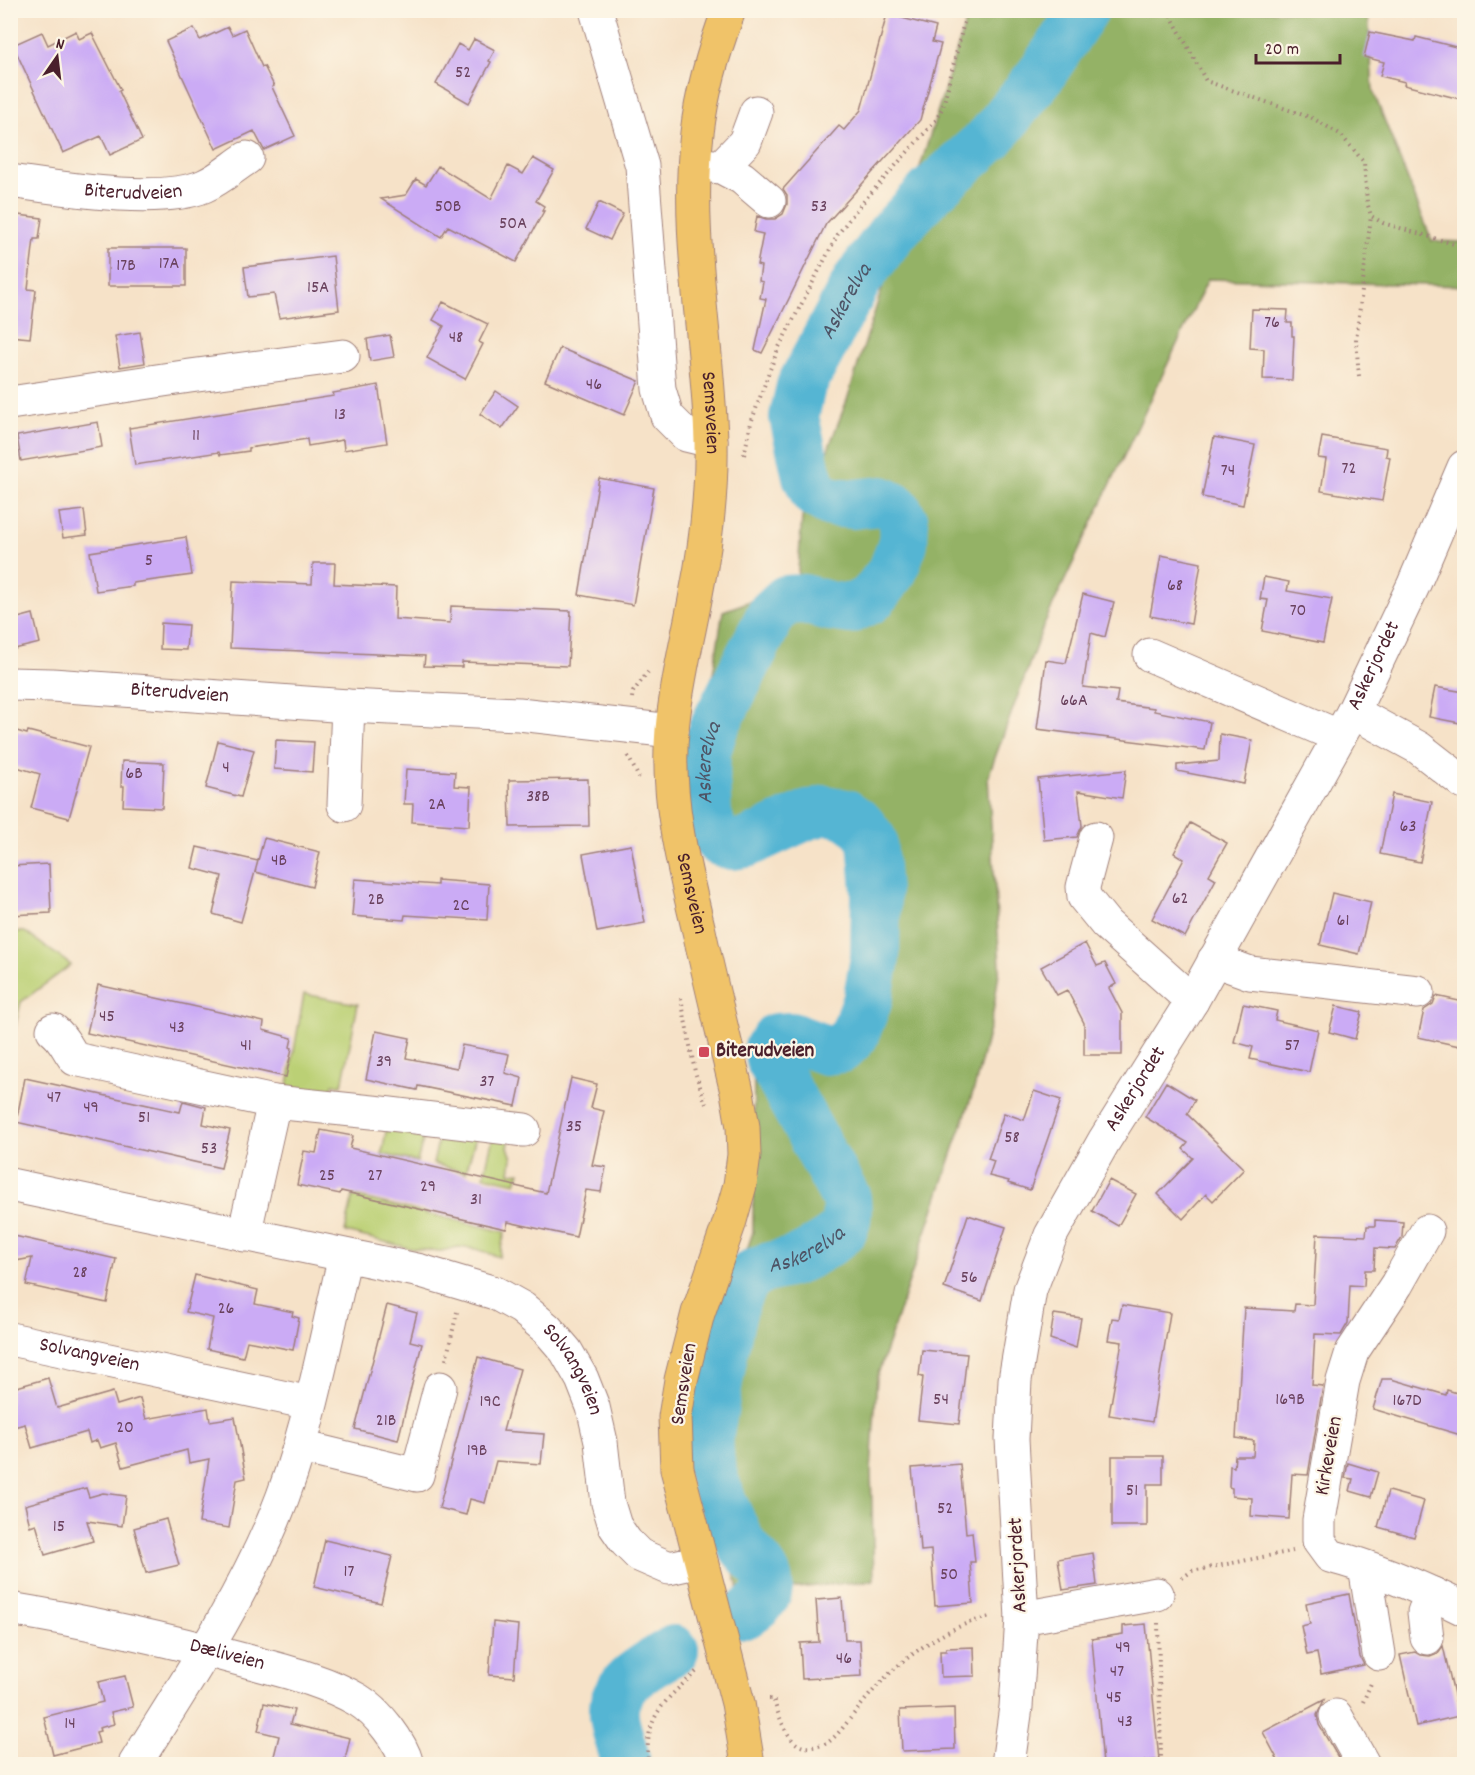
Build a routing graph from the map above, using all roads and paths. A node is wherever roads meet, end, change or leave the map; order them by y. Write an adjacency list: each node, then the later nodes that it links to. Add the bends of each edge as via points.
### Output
1 (596, 10): 15 (street, via 642,166 659,389 667,416 686,435)
2 (729, 10): 7 (main road, Semsveien, via 708,71 697,134)
3 (968, 10): 16 (path, via 943,107 838,234 778,349 750,423)
4 (1168, 10): 10 (path, via 1206,81 1312,118 1340,134 1364,162)
5 (756, 112): 7 (street, via 745,142)
6 (247, 158): 8 (street, Biterudveien, via 205,185 172,193 91,191)
7 (708, 165): 9 (street, via 742,178); 15 (main road, Semsveien, via 694,217)
8 (10, 181)
9 (769, 201)
10 (1371, 216): 11 (path); 13 (path, via 1356,340)
11 (1464, 247)
12 (343, 356): 14 (street)
13 (1359, 376)
14 (10, 403)
15 (711, 441): 22 (main road, Semsveien, via 705,542)
16 (742, 465)
17 (1464, 467): 21 (street, Askerjordet, via 1414,584)
18 (1150, 655): 21 (street)
19 (10, 684): 20 (street, Biterudveien)
20 (348, 706): 22 (street, Biterudveien, via 519,714); 24 (street)
21 (1346, 724): 23 (street, via 1419,748); 26 (street, Askerjordet)
22 (672, 731): 42 (main road, Semsveien, via 671,768 681,858 743,1126 740,1185 698,1313 675,1418 677,1469)
23 (1464, 783)
24 (344, 805)
25 (1096, 838): 28 (street, via 1084,897 1106,924)
26 (1214, 960): 27 (street, via 1250,973); 28 (street, Askerjordet)
27 (1418, 992)
28 (1192, 1001): 48 (street, Askerjordet, via 1104,1141 1051,1235 1030,1290 1015,1380 1012,1439)
29 (53, 1030): 30 (street, via 63,1037 75,1059)
30 (274, 1102): 31 (street); 34 (street)
31 (524, 1130)
32 (10, 1185): 34 (street, Solvangveien)
33 (1427, 1231): 41 (street, Kirkeveien, via 1352,1352 1343,1381 1319,1520 1319,1541)
34 (244, 1235): 35 (street, Solvangveien)
35 (345, 1256): 36 (street, Solvangveien); 39 (street)
36 (464, 1282): 38 (path); 42 (street, Solvangveien, via 522,1308 566,1351 593,1407 608,1503 615,1526 626,1542 639,1555 669,1568)
37 (10, 1339): 39 (street, Solvangveien)
38 (440, 1388): 40 (street, via 417,1475)
39 (310, 1403): 40 (street)
40 (301, 1447): 50 (street, via 274,1519 244,1582)
41 (1330, 1556): 43 (street); 44 (path, via 1295,1551 1192,1571)
42 (701, 1561): 53 (main road, Semsveien)
43 (1365, 1567): 45 (street); 51 (street)
44 (1157, 1594): 48 (street); 60 (path, via 1161,1758)
45 (1433, 1594): 47 (street); 49 (street, via 1424,1612)
46 (10, 1609): 50 (street, Dæliveien)
47 (1464, 1609)
48 (1022, 1615): 53 (path, via 982,1618 929,1642 873,1690 838,1733 814,1747 795,1743 773,1699); 59 (street, Askerjordet)
49 (1427, 1638)
50 (204, 1650): 55 (street); 56 (street, Dæliveien, via 301,1676 361,1701 390,1731)
51 (1379, 1654): 54 (path, via 1369,1689)
52 (701, 1668): 57 (path, via 666,1701 651,1724)
53 (738, 1703): 58 (main road, Semsveien)
54 (1341, 1725): 61 (street)
55 (135, 1764)
56 (407, 1764)
57 (648, 1764)
58 (748, 1764)
59 (1008, 1764)
60 (1158, 1764)
61 (1363, 1764)

